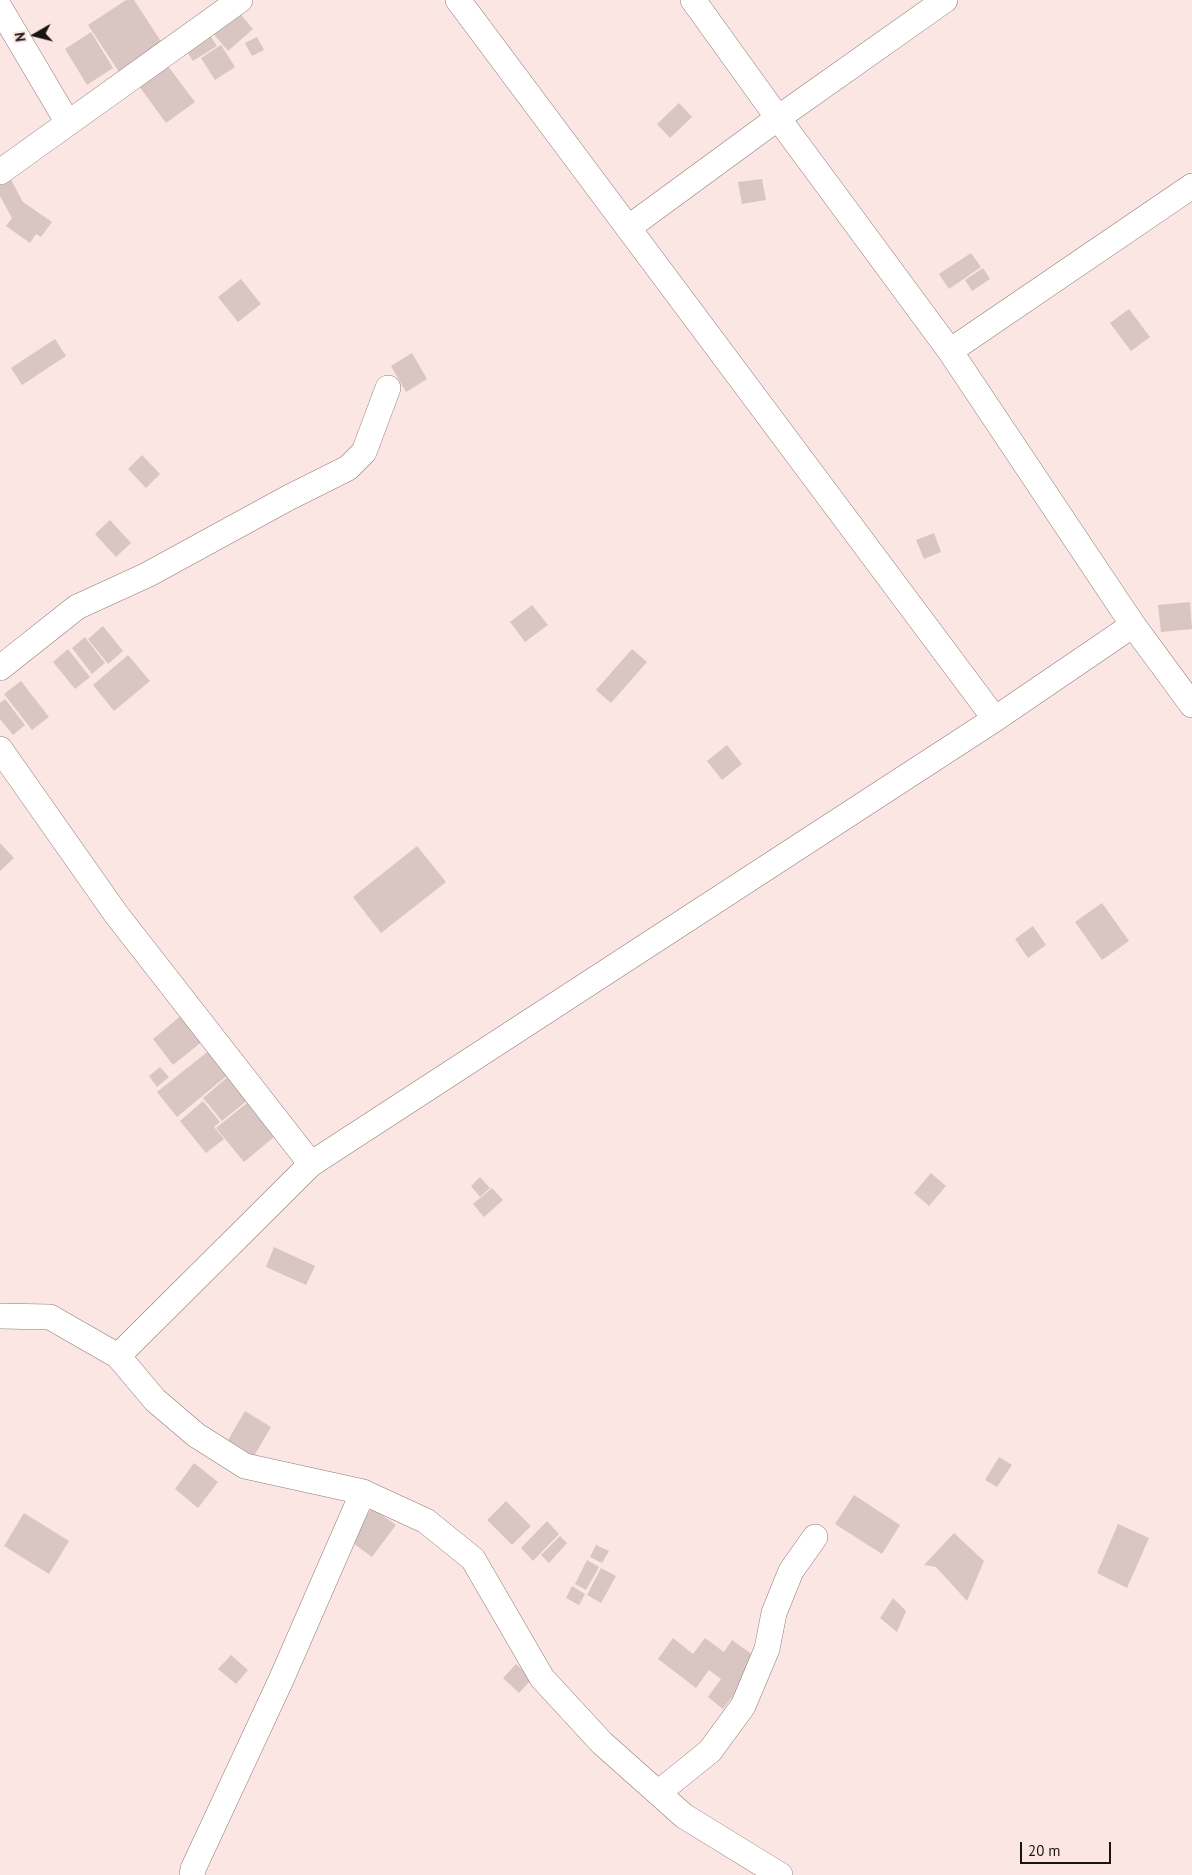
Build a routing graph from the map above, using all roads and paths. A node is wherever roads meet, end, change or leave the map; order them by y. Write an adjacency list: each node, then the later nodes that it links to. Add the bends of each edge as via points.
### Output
1 (240, 0): 7 (street)
2 (458, 0): 10 (street)
3 (694, 0): 6 (street)
4 (944, 0): 6 (street)
5 (0, 8): 7 (street)
6 (778, 118): 10 (street); 11 (street)
7 (68, 123): 8 (street)
8 (0, 172)
9 (1192, 186): 11 (street)
10 (628, 228): 16 (street)
11 (950, 351): 13 (street)
12 (388, 388): 14 (street, via 364,452 348,468 147,575 77,607)
13 (1132, 625): 15 (street); 16 (street)
14 (0, 668)
15 (1192, 705)
16 (995, 719): 18 (street)
17 (0, 749): 18 (street, via 116,914)
18 (311, 1164): 20 (street)
19 (0, 1316): 20 (street, via 50,1318)
20 (118, 1356): 21 (street, via 155,1400 196,1435 245,1466)
21 (363, 1492): 23 (street, via 426,1521 473,1559 542,1678 602,1743); 24 (street)
22 (815, 1537): 23 (street, via 791,1571 774,1613 767,1649 743,1706 710,1751)
23 (658, 1793): 25 (street, via 684,1816)
24 (192, 1875)
25 (780, 1875)

